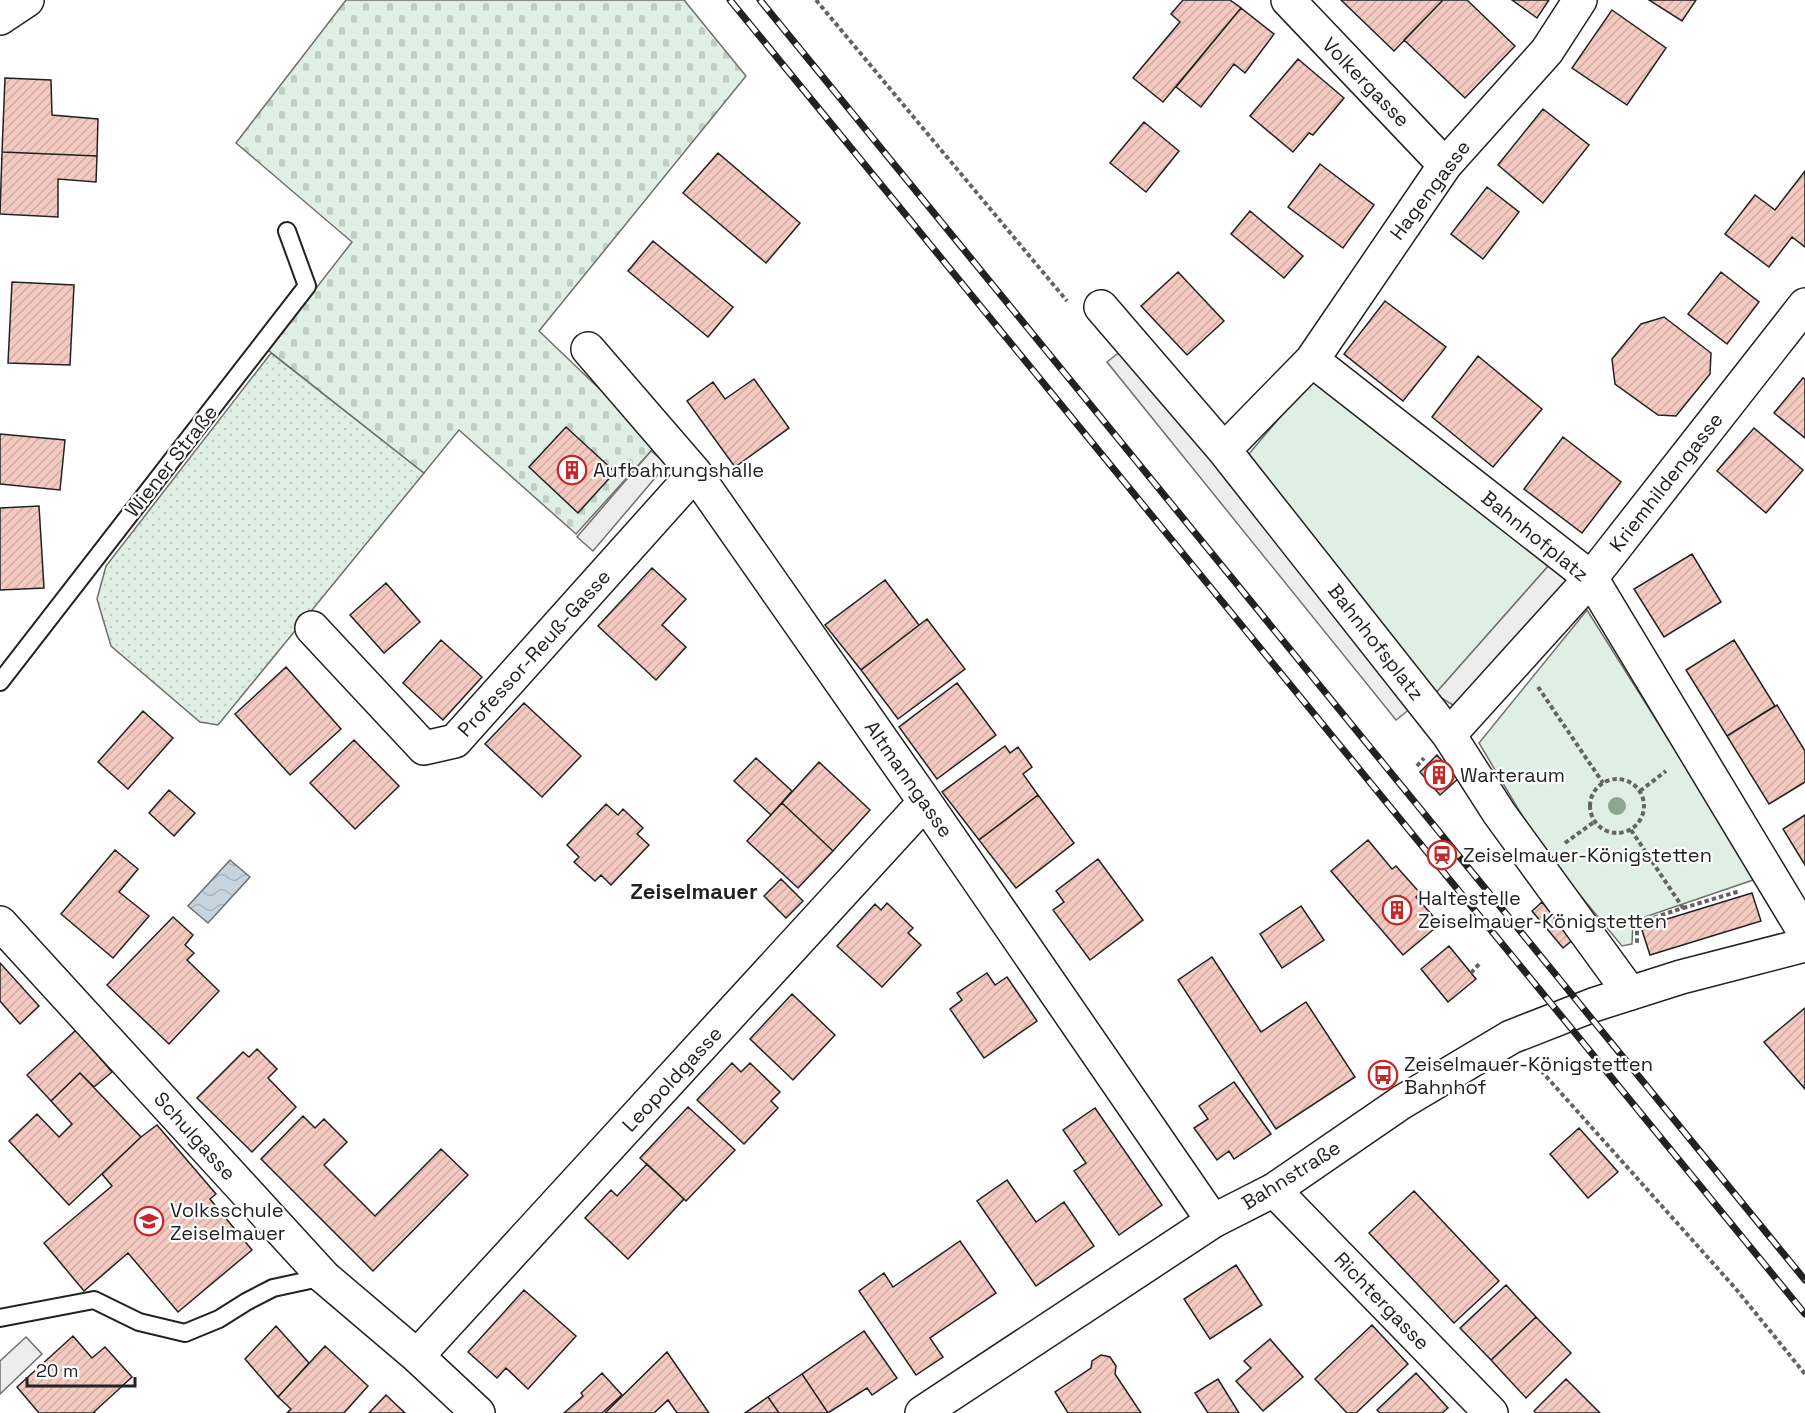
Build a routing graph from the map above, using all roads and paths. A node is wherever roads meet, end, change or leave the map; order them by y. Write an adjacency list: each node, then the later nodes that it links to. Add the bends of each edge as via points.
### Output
1 (27, 0): 5 (street)
2 (816, 0): 9 (path, via 1067,302)
3 (1287, 0): 6 (street, Volkergasse)
4 (1580, 0): 6 (street, Hagengasse, via 1547,51)
5 (0, 18)
6 (1445, 165): 11 (street, Hagengasse)
7 (287, 231): 17 (lane, Wiener Straße, via 307,286)
8 (1805, 305): 14 (street, Kriemhildengasse)
9 (1101, 307): 12 (street, Bahnhofsplatz)
10 (588, 349): 13 (street, Altmanngasse)
11 (1311, 360): 12 (street); 14 (street, Bahnhofplatz)
12 (1224, 450): 18 (street, Bahnhofsplatz)
13 (696, 473): 15 (street, Professor-Reuß-Gasse, via 455,741 424,748); 22 (street, Altmanngasse)
14 (1591, 578): 16 (street, Kriemhildengasse); 24 (street, Bahnhofplatz)
15 (312, 628)
16 (1519, 659): 18 (street, Kriemhildengasse); 21 (path)
17 (0, 682)
18 (1449, 735): 31 (street, Bahnhofsplatz, via 1499,813)
19 (1424, 758): 20 (path)
20 (1416, 766)
21 (1603, 783): 23 (path, via 1590,805 1594,822 1607,832); 23 (path, via 1620,780 1640,790 1644,809)
22 (925, 801): 34 (street, Altmanngasse); 37 (street, Leopoldgasse)
23 (1631, 830): 25 (path)
24 (1775, 884): 25 (path); 27 (street, Bahnhofplatz)
25 (1683, 908): 31 (path, via 1637,923 1637,945)
26 (0, 923): 35 (street, Schulgasse)
27 (1805, 933)
28 (1805, 945): 31 (street, Bahnstraße, via 1681,977)
29 (1480, 963): 30 (path)
30 (1470, 973)
31 (1621, 980): 32 (street, Bahnstraße, via 1562,1016)
32 (1511, 1037): 33 (street, Bahnstraße, via 1402,1102); 38 (path, via 1736,1289)
33 (1274, 1190): 34 (street, Bahnstraße); 41 (street, Richtergasse)
34 (1213, 1221): 40 (street, Bahnstraße)
35 (324, 1278): 36 (lane, via 273,1288 219,1319 185,1333 139,1322 94,1300); 37 (street, Schulgasse)
36 (0, 1318)
37 (417, 1356): 39 (street, Schulgasse)
38 (1805, 1374)
39 (478, 1413)
40 (922, 1413)
41 (1491, 1413)

